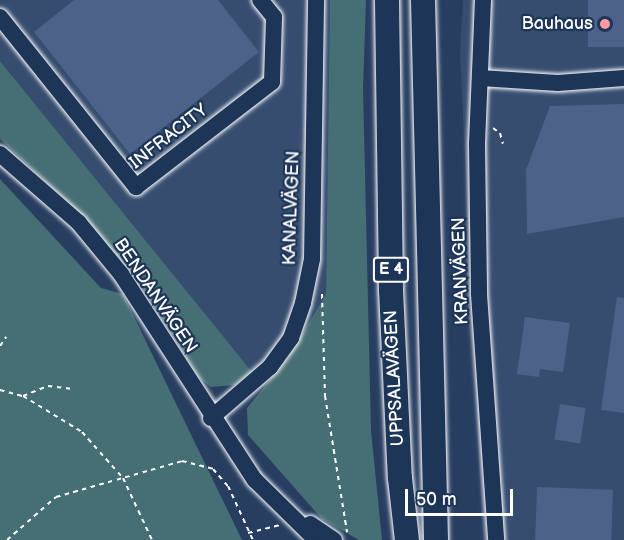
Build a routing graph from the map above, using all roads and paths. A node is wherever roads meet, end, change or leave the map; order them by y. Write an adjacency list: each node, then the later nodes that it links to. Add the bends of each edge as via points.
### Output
1 (260, 0): 6 (street, INFRACITY, via 274,17 272,82 136,188)
2 (316, 0): 16 (street, KANALVÄGEN, via 312,258 303,303 291,338 270,367)
3 (387, 0): 25 (highway, UPPSALAVÄGEN / E 4, via 391,290 400,478)
4 (423, 0): 26 (highway, UPPSALAVÄGEN / E 4)
5 (483, 0): 7 (street, KRANVÄGEN)
6 (0, 17)
7 (480, 78): 8 (street, via 558,83); 27 (street, KRANVÄGEN, via 479,294)
8 (624, 78)
9 (0, 154): 16 (street, BENDANVÄGEN, via 79,223 121,274)
10 (322, 292): 24 (path, via 325,396)
11 (6, 337): 12 (path)
12 (0, 346)
13 (71, 389): 15 (path, via 48,386)
14 (0, 390): 15 (path)
15 (23, 396): 17 (path, via 82,432)
16 (211, 418): 20 (street, BENDANVÄGEN, via 255,480)
17 (123, 478): 19 (path, via 182,461 213,469 228,486); 21 (path, via 56,497); 22 (path)
18 (285, 525): 19 (path, via 270,525)
19 (248, 533): 23 (path)
20 (326, 539)
21 (7, 540)
22 (152, 540)
23 (252, 540)
24 (348, 540)
25 (407, 540)
26 (436, 540)
27 (496, 540)

